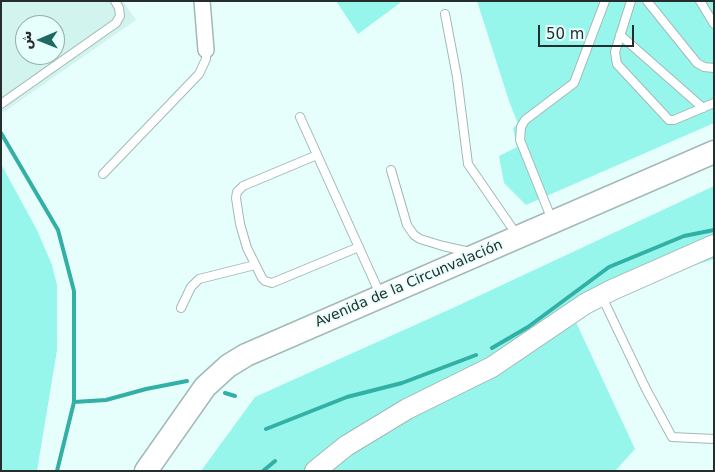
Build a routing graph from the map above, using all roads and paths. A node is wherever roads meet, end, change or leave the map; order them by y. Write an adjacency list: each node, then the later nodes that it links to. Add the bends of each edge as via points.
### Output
1 (115, 1): 12 (lane, via 120,16 116,24)
2 (605, 1): 20 (lane, via 574,83 520,127 520,140)
3 (631, 1): 9 (lane)
4 (647, 1): 11 (lane, via 697,63)
5 (700, 1): 8 (lane)
6 (206, 4): 10 (street)
7 (444, 14): 21 (lane, via 457,77 468,164)
8 (714, 24)
9 (620, 35): 14 (lane); 14 (lane, via 615,52 617,64 667,119 674,120)
10 (206, 50): 19 (lane, via 206,59 199,74)
11 (714, 68)
12 (1, 104)
13 (714, 104): 14 (lane)
14 (703, 108)
15 (300, 117): 17 (lane)
16 (714, 152): 20 (main road, Avenida de la Circunvalación)
17 (317, 155): 23 (lane); 25 (lane, via 243,186 237,192 240,224)
18 (391, 170): 24 (lane, via 407,224 414,235)
19 (103, 174)
20 (553, 222): 21 (main road, Avenida de la Circunvalación)
21 (518, 236): 24 (main road, Avenida de la Circunvalación)
22 (714, 245): 27 (street)
23 (359, 247): 25 (lane, via 277,282 265,281); 26 (lane)
24 (478, 254): 26 (main road, Avenida de la Circunvalación)
25 (255, 265): 28 (lane, via 199,279 191,286)
26 (381, 296): 30 (main road, Avenida de la Circunvalación, via 265,346 228,366 206,387)
27 (601, 296): 29 (lane, via 672,437); 31 (street, via 492,367 408,408 346,446)
28 (182, 308)
29 (714, 439)
30 (146, 471)
31 (315, 471)

